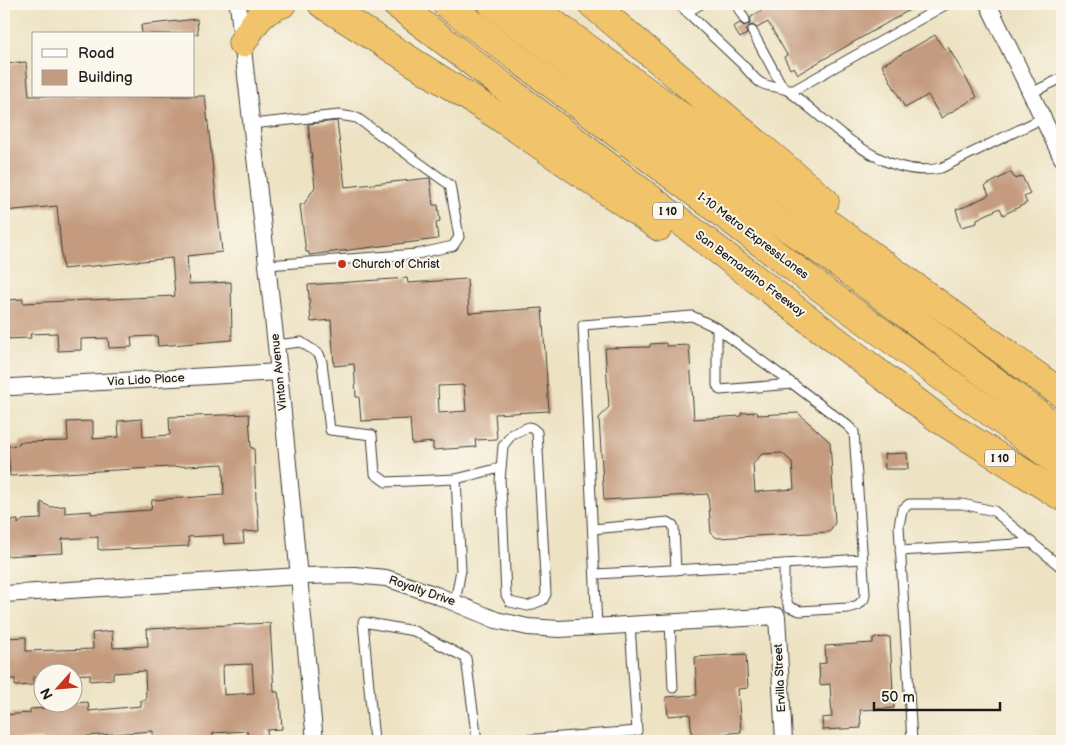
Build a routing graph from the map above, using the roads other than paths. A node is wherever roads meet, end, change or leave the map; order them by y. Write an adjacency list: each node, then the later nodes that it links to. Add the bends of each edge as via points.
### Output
1 (238, 4): 17 (street, Vinton Avenue)
2 (282, 4): 17 (highway, via 268,8)
3 (322, 4): 32 (highway, via 498,116)
4 (396, 4): 32 (highway, San Bernardino Freeway / I 10)
5 (446, 4): 34 (highway, I-10 Metro ExpressLanes, via 810,280)
6 (492, 4): 33 (highway)
7 (527, 4): 27 (highway)
8 (592, 4): 27 (highway)
9 (679, 4): 14 (lane)
10 (700, 4): 14 (lane)
11 (736, 4): 15 (lane)
12 (947, 4): 19 (lane, via 805,86)
13 (988, 4): 20 (street)
14 (687, 12): 19 (lane, via 761,83)
15 (745, 20)
16 (752, 31): 19 (lane, via 782,86)
17 (242, 43): 22 (street, Vinton Avenue)
18 (1062, 78): 20 (lane)
19 (788, 90): 21 (lane, via 838,133 896,165 916,170 940,168)
20 (1031, 93): 21 (street)
21 (1043, 118): 23 (street)
22 (251, 124): 24 (street, Vinton Avenue); 24 (lane, via 339,115 357,118 450,185 458,237 453,246 417,254)
23 (1062, 158)
24 (267, 265): 26 (street, Vinton Avenue)
25 (718, 328): 29 (lane); 29 (lane, via 717,385 720,390); 38 (lane, via 692,316 583,325)
26 (276, 345): 28 (street, Vinton Avenue); 36 (lane, via 301,342 319,354 330,430 372,435 375,474 386,482)
27 (993, 345): 31 (highway)
28 (279, 372): 30 (street, Via Lido Place); 46 (street, Vinton Avenue)
29 (793, 384): 41 (lane, via 854,432)
30 (12, 387)
31 (1062, 394)
32 (939, 419): 37 (highway, San Bernardino Freeway / I 10)
33 (1062, 432)
34 (1062, 465)
35 (500, 468): 35 (lane, via 506,595 510,602 528,606 543,600 546,594 537,432 532,428 512,434 503,446); 36 (lane)
36 (456, 479): 48 (lane, via 461,570)
37 (1062, 497)
38 (593, 529): 44 (lane, via 668,522 674,529); 45 (lane)
39 (1032, 543): 40 (lane); 40 (lane, via 994,511 962,504 909,504 902,510); 43 (lane)
40 (900, 551): 59 (lane)
41 (862, 560): 42 (lane); 49 (lane, via 865,594 858,605)
42 (784, 564): 44 (lane); 49 (lane)
43 (1062, 568)
44 (676, 570): 45 (lane)
45 (595, 574): 52 (lane)
46 (300, 576): 47 (street, Royalty Drive); 48 (street, Royalty Drive, via 386,578); 54 (street, Vinton Avenue)
47 (4, 594)
48 (455, 602): 52 (street, Royalty Drive, via 496,620 528,627)
49 (783, 611): 50 (street, Royalty Drive); 58 (street, Ervilla Street)
50 (670, 622): 51 (street, Royalty Drive); 53 (lane)
51 (630, 625): 52 (street, Royalty Drive); 57 (lane, via 637,731)
52 (597, 627)
53 (673, 688)
54 (316, 741)
55 (374, 741): 56 (lane, via 362,622 414,631 466,658)
56 (477, 741)
57 (511, 741)
58 (784, 741)
59 (912, 741)

